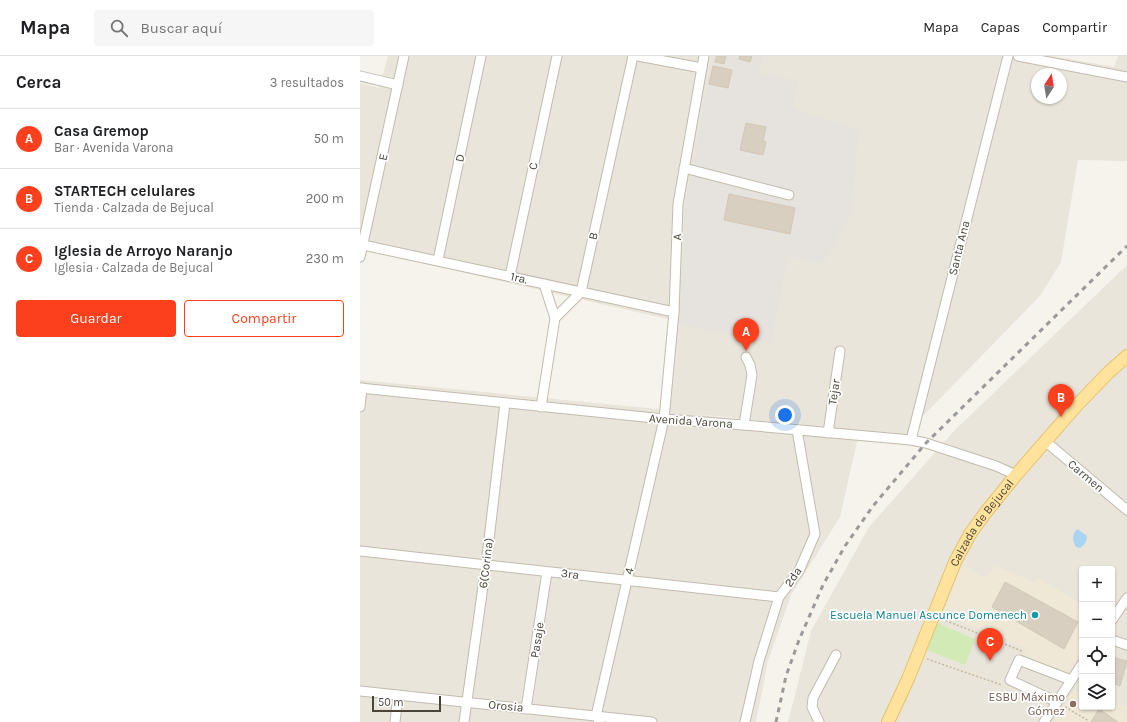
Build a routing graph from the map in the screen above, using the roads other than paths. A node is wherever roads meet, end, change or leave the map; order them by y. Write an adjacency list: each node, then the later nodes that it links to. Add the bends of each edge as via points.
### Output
1 (404, 56): 12 (street, E)
2 (481, 56): 17 (street, D)
3 (556, 56): 18 (street, C)
4 (633, 56): 20 (street, B)
5 (638, 56): 9 (street)
6 (704, 56): 9 (street, A)
7 (1008, 56): 34 (street, Santa Ana)
8 (1018, 56): 11 (street)
9 (702, 68): 13 (street, A)
10 (360, 76): 12 (street)
11 (1127, 77)
12 (398, 85): 15 (street, E)
13 (684, 168): 14 (street); 21 (street, A, via 678,204)
14 (789, 195)
15 (363, 245): 16 (street, E); 17 (street, 1ra.)
16 (360, 257)
17 (438, 260): 18 (street, 1ra.)
18 (510, 276): 19 (street, 1ra.)
19 (544, 284): 20 (street, 1ra.); 22 (street)
20 (581, 292): 21 (street, 1ra.); 22 (street)
21 (674, 312): 30 (street, A)
22 (555, 318): 29 (street)
23 (840, 351): 33 (street, Tejar)
24 (1127, 356): 35 (main road, Calzada de Bejucal)
25 (746, 357): 31 (street, via 752,375)
26 (361, 388): 27 (street, Avenida Varona); 28 (street)
27 (505, 403): 29 (street, Avenida Varona); 39 (street, 6(Corina))
28 (360, 407)
29 (541, 407): 30 (street, Avenida Varona)
30 (664, 419): 31 (street, Avenida Varona); 41 (street, 4)
31 (744, 425): 32 (street, Avenida Varona)
32 (797, 430): 33 (street, Avenida Varona); 42 (street, 2da, via 815,534 799,570)
33 (828, 433): 34 (street, Avenida Varona)
34 (910, 440): 36 (street, Avenida Varona, via 996,466)
35 (1045, 441): 36 (main road, Calzada de Bejucal); 37 (street, Carmen)
36 (1016, 475): 61 (main road, Calzada de Bejucal, via 970,534 955,562)
37 (1127, 510)
38 (360, 551): 39 (street, 3ra)
39 (486, 565): 40 (street, 3ra); 52 (street, 6(Corina))
40 (547, 572): 41 (street, 3ra); 54 (street, Pasaje)
41 (627, 581): 42 (street, 3ra); 55 (street, 4)
42 (779, 597): 59 (street, 2da, via 759,661)
43 (1127, 598): 44 (street)
44 (1115, 616)
45 (1115, 641): 46 (street)
46 (1127, 645)
47 (836, 655): 60 (street, via 813,698 812,707)
48 (1079, 668): 49 (street)
49 (1071, 680): 53 (street); 53 (street, via 1019,660 1010,680)
50 (360, 691): 51 (street, Orosia)
51 (398, 695): 52 (street, Orosia); 56 (street)
52 (466, 702): 54 (street, Orosia); 57 (street, 6(Corina))
53 (1060, 704): 62 (street)
54 (526, 709): 55 (street, Orosia)
55 (598, 719): 58 (street, Orosia)
56 (395, 722)
57 (464, 722)
58 (652, 722)
59 (745, 722)
60 (819, 722)
61 (888, 722)
62 (1044, 722)

